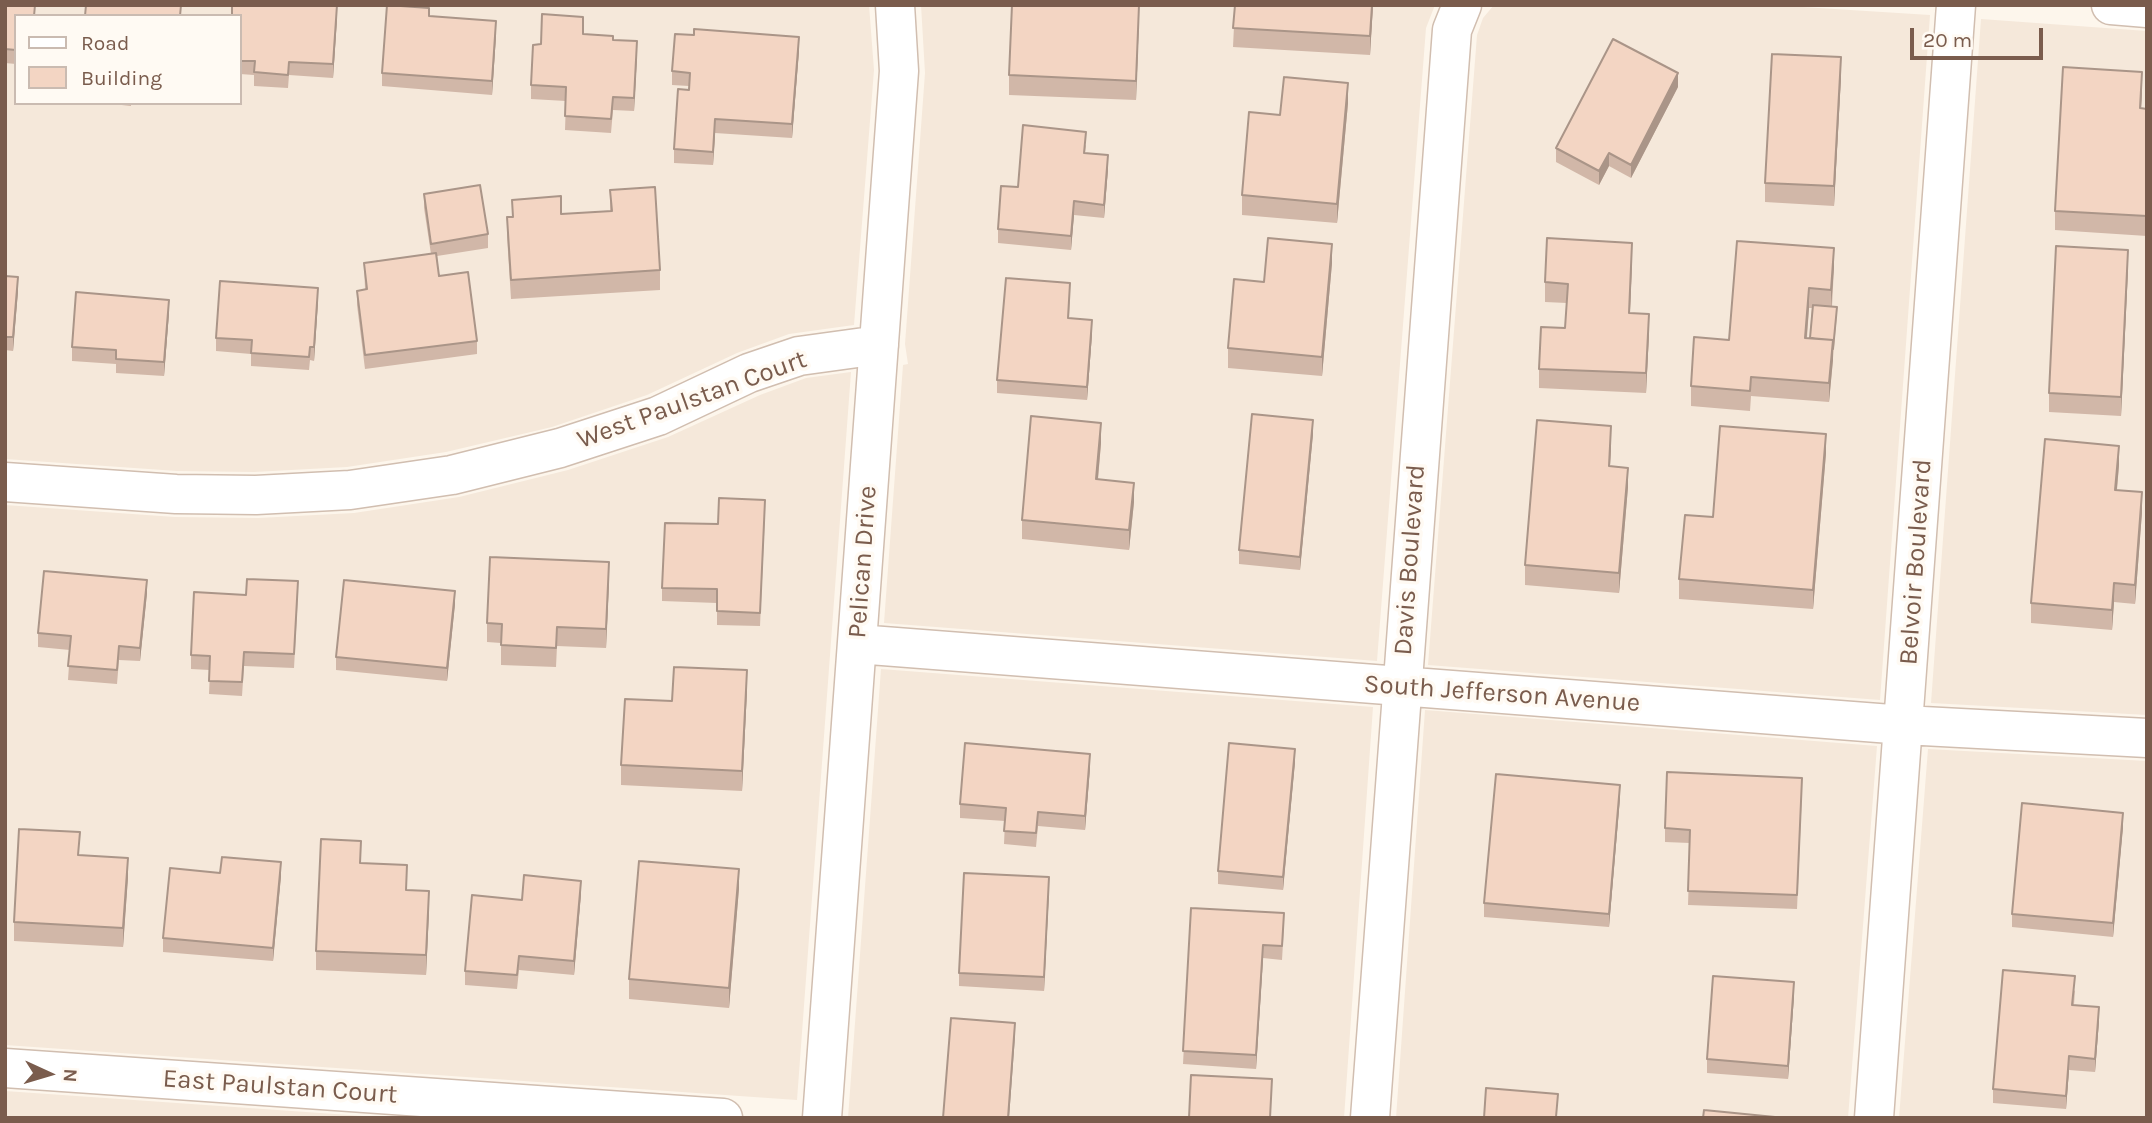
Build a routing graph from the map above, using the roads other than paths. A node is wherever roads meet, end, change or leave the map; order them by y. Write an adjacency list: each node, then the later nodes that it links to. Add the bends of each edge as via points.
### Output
1 (895, 5): 6 (street, Pelican Drive, via 899,71)
2 (1462, 5): 9 (street, Davis Boulevard, via 1452,30)
3 (1956, 5): 10 (street, Belvoir Boulevard)
4 (2111, 5): 5 (street)
5 (2147, 8)
6 (879, 345): 7 (street, West Paulstan Court, via 799,356 749,373 658,416 561,448 452,475 350,490 256,495); 8 (street, Pelican Drive)
7 (5, 482)
8 (857, 644): 9 (street, South Jefferson Avenue); 14 (street, Pelican Drive)
9 (1401, 686): 10 (street, South Jefferson Avenue); 15 (street, Davis Boulevard)
10 (1904, 725): 11 (street, South Jefferson Avenue); 16 (street, Belvoir Boulevard)
11 (2147, 738)
12 (5, 1068): 13 (street, East Paulstan Court)
13 (723, 1118)
14 (822, 1118)
15 (1370, 1118)
16 (1874, 1118)

